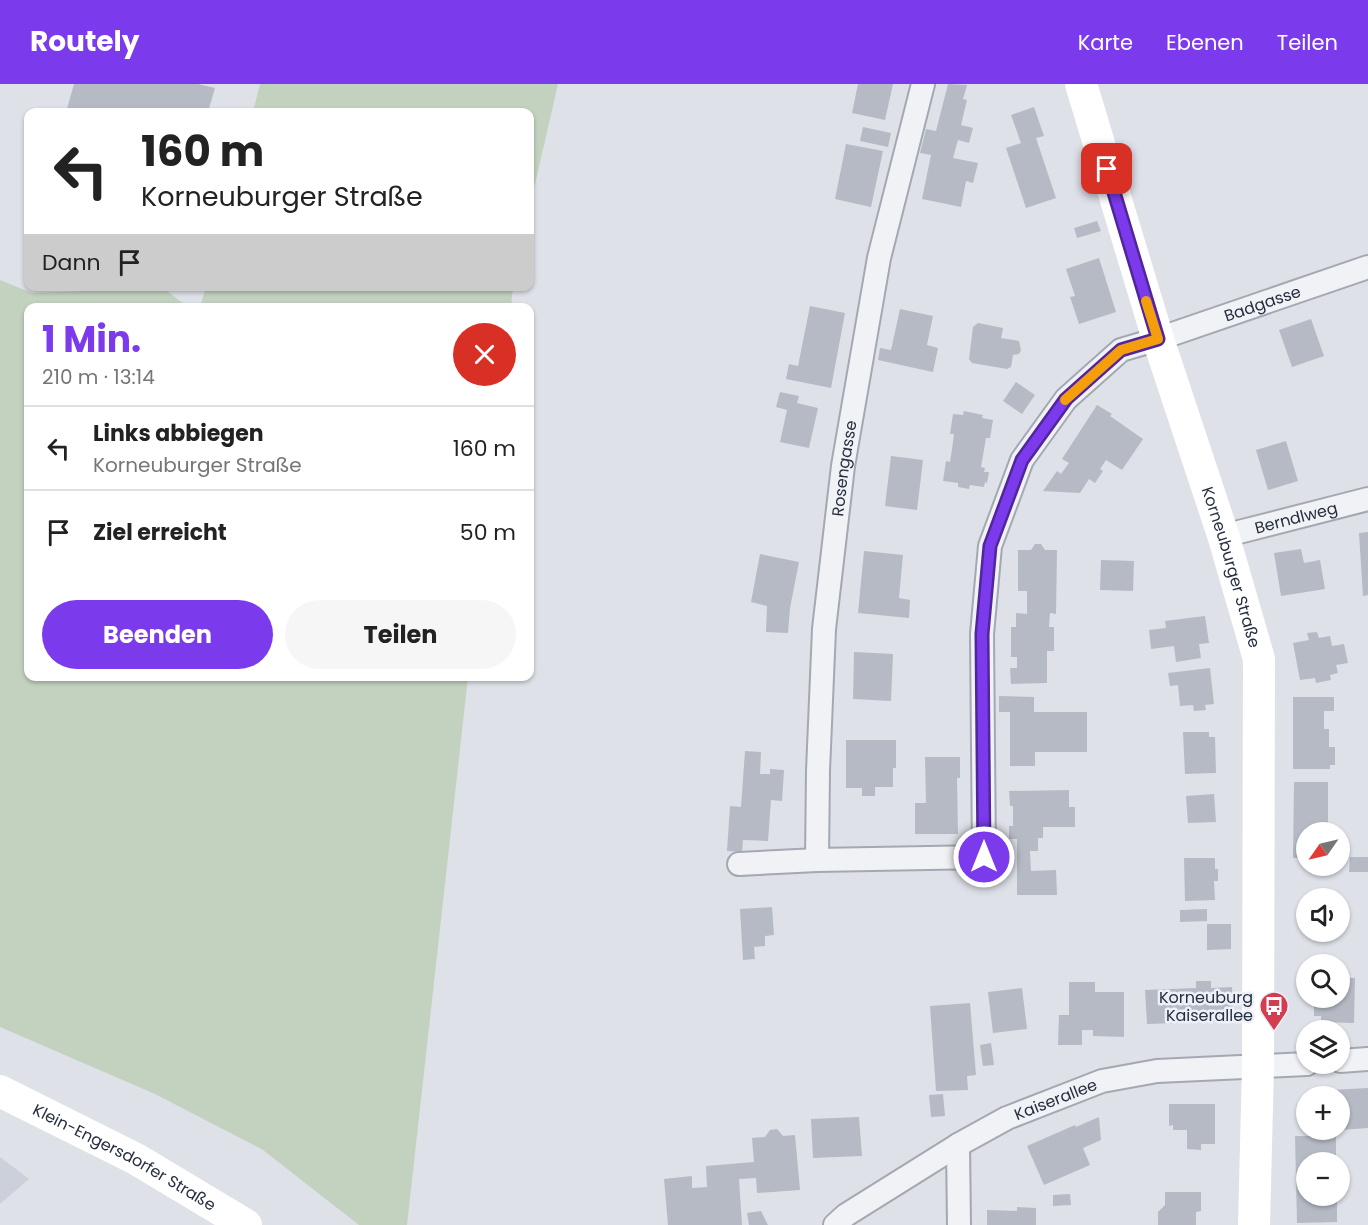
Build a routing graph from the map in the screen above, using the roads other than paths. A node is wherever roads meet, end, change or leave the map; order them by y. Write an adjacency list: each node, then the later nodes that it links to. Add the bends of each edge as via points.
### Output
1 (923, 84): 7 (street, Rosengasse, via 879,258 843,466 824,629)
2 (1081, 84): 4 (street, Korneuburger Straße)
3 (1368, 267): 4 (street, Badgasse)
4 (1158, 339): 6 (street, Korneuburger Straße); 7 (street, via 1121,350 1066,399 1022,460 990,546 982,634 984,857)
5 (1368, 499): 6 (street, Berndlweg)
6 (1224, 538): 12 (street, Korneuburger Straße, via 1258,659)
7 (817, 860): 8 (street)
8 (739, 864)
9 (1368, 1059): 10 (street)
10 (1350, 1060)
11 (1296, 1065): 12 (street, Kaiserallee)
12 (1258, 1067): 14 (street, Kaiserallee, via 1157,1071 1102,1082 1007,1118); 18 (street, Korneuburger Straße)
13 (0, 1090): 15 (street, Klein-Engersdorfer Straße, via 136,1159)
14 (958, 1145): 16 (street, Kaiserallee); 17 (street)
15 (246, 1225)
16 (835, 1225)
17 (958, 1225)
18 (1254, 1225)

